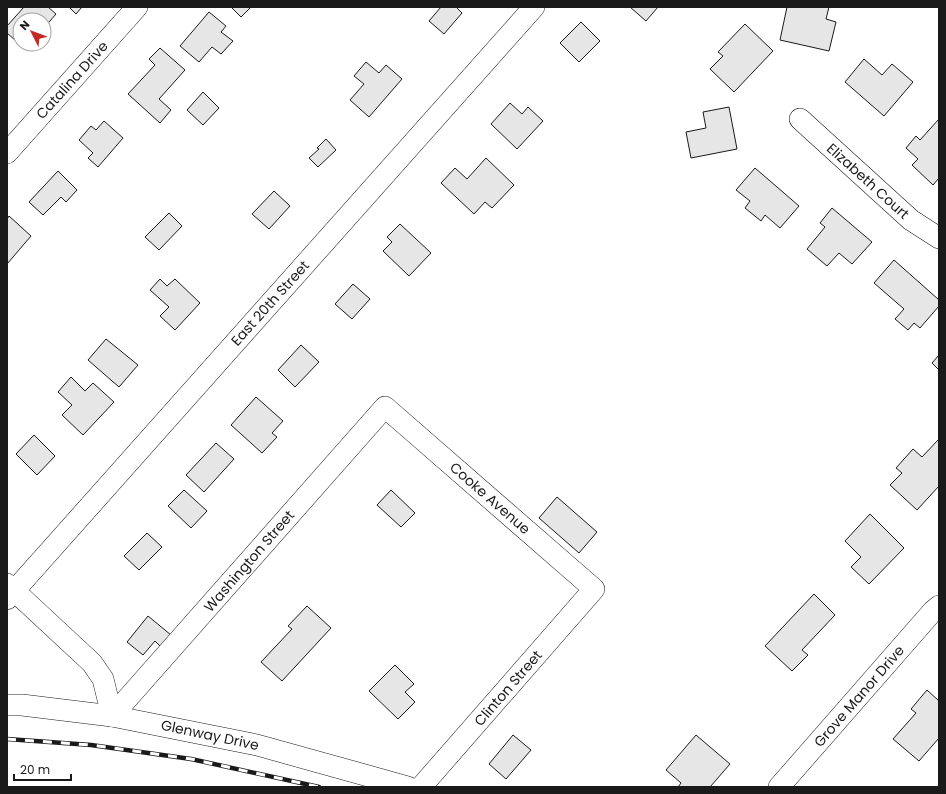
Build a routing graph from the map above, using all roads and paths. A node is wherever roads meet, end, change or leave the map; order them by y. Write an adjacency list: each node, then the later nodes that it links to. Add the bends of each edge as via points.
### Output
1 (137, 7): 4 (street, Catalina Drive)
2 (534, 7): 8 (street, East 20th Street)
3 (800, 119): 5 (street, Elizabeth Court, via 911,220)
4 (7, 153)
5 (939, 238)
6 (385, 407): 7 (street, Cooke Avenue); 11 (street, Washington Street)
7 (594, 589): 13 (street, Clinton Street)
8 (10, 591): 11 (street, via 92,663 103,679)
9 (939, 606): 14 (street, Grove Manor Drive)
10 (7, 705): 11 (street, Glenway Drive)
11 (112, 716): 12 (street, Glenway Drive, via 258,744)
12 (408, 787)
13 (421, 787)
14 (779, 787)

